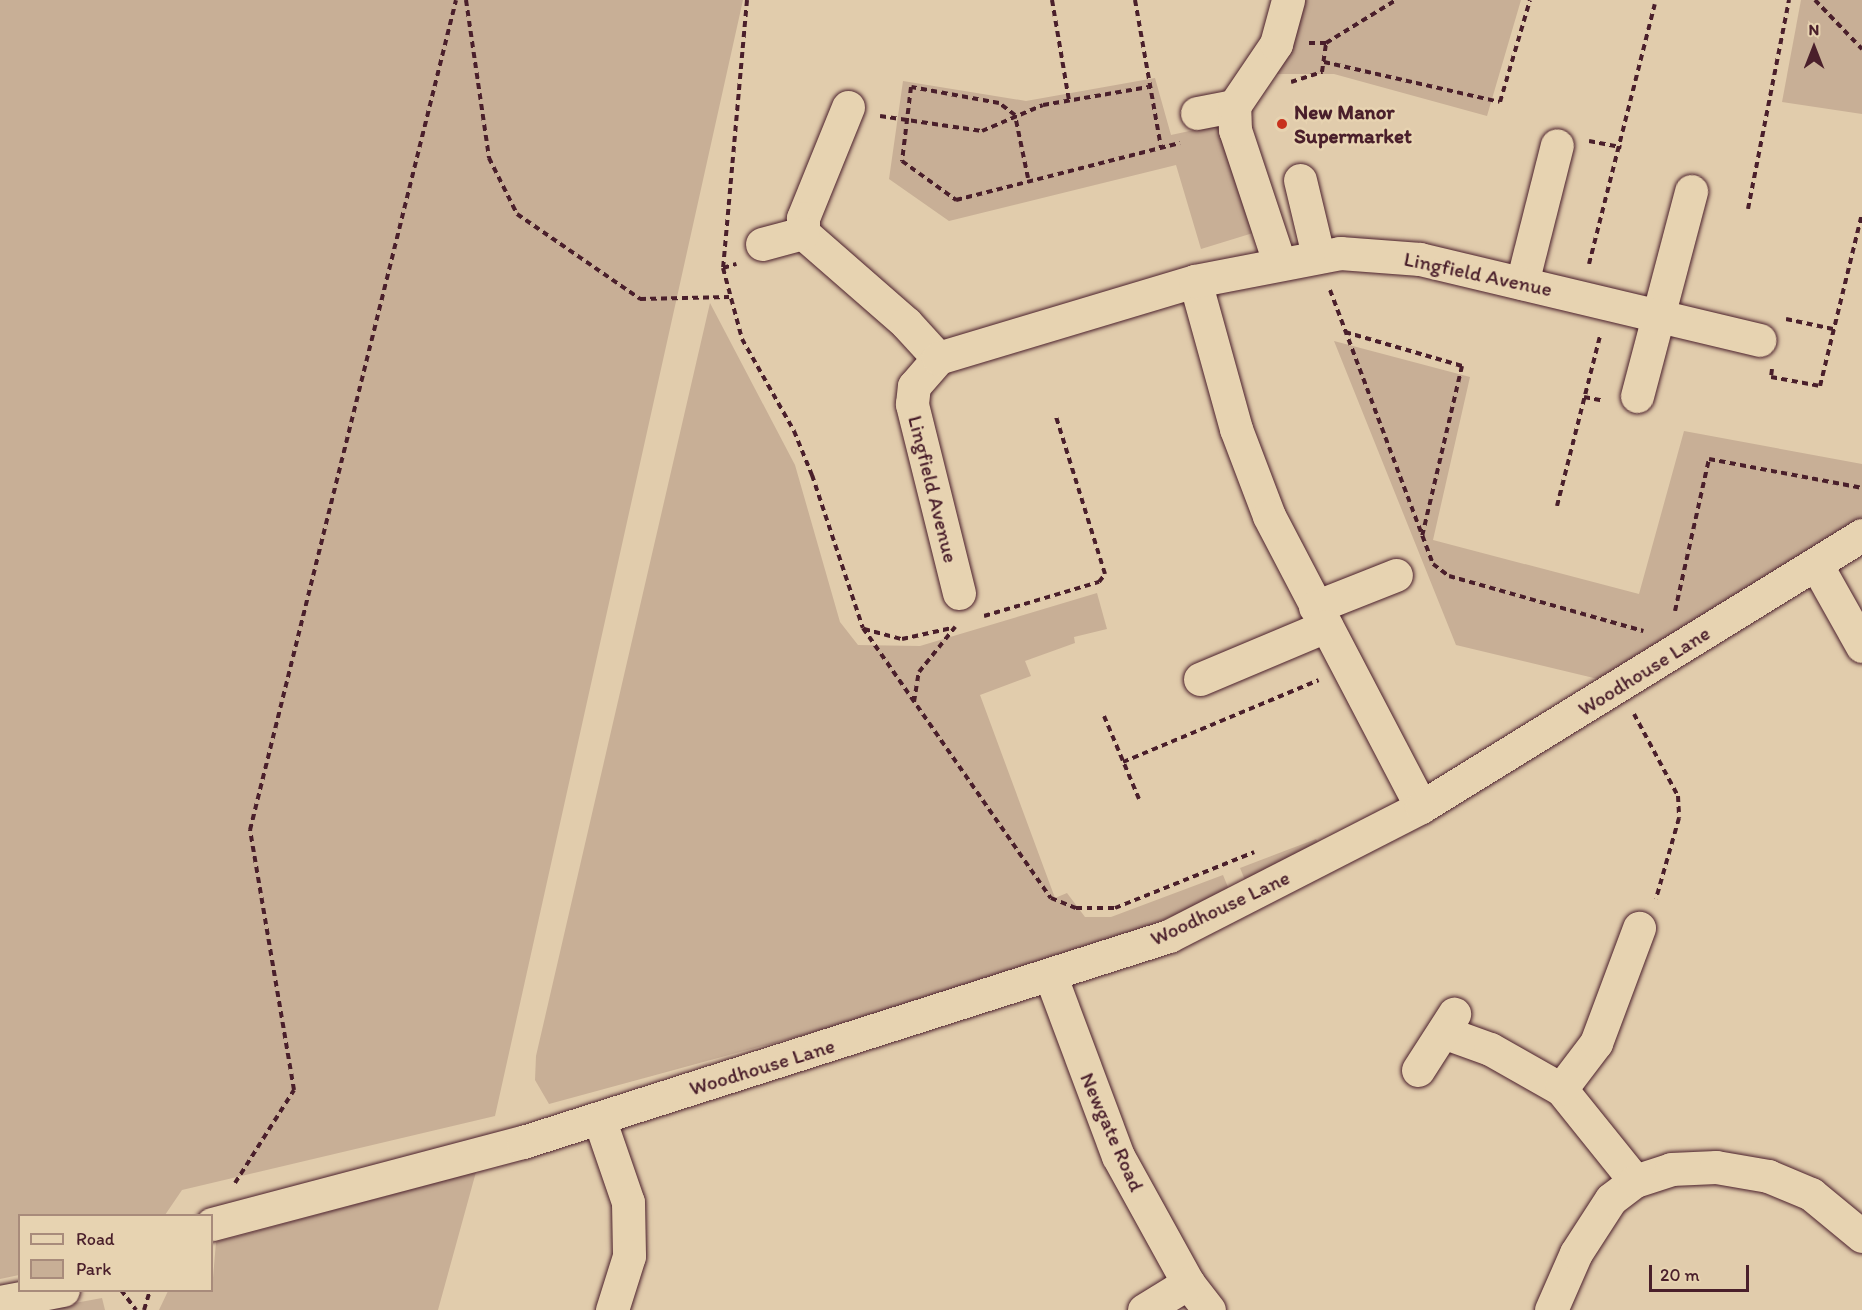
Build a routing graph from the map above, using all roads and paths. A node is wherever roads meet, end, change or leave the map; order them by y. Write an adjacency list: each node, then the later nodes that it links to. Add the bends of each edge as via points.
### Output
1 (456, 0): 68 (path, via 250,830 294,1090)
2 (466, 0): 33 (path, via 489,158 517,214 640,299)
3 (1052, 0): 14 (path)
4 (1135, 0): 13 (path)
5 (1288, 0): 15 (street, via 1276,44)
6 (1396, 0): 12 (path, via 1335,34 1326,43)
7 (1530, 0): 12 (path, via 1500,102)
8 (1789, 0): 25 (path)
9 (1815, 0): 11 (path)
10 (1655, 4): 34 (path)
11 (1862, 50)
12 (1324, 62): 15 (path, via 1322,72)
13 (1148, 87): 14 (path); 21 (path)
14 (1070, 100): 18 (path)
15 (1239, 106): 17 (street); 21 (path); 30 (street)
16 (848, 107): 19 (path); 27 (street, via 803,218)
17 (1197, 113)
18 (1015, 115): 19 (path, via 982,131); 19 (path, via 999,103 911,87); 22 (path)
19 (906, 123): 22 (path, via 902,161 956,200)
20 (1557, 145): 32 (street)
21 (1161, 147): 22 (path)
22 (1028, 178)
23 (1300, 180): 29 (street)
24 (1691, 191): 35 (street)
25 (1748, 209)
26 (1862, 214): 36 (path)
27 (802, 233): 28 (street); 39 (street, via 906,323)
28 (762, 244)
29 (1318, 255): 30 (street, Lingfield Avenue); 32 (street, Lingfield Avenue, via 1369,252 1420,259); 37 (path)
30 (1279, 262): 31 (street, Lingfield Avenue)
31 (1195, 281): 39 (street, Lingfield Avenue); 49 (street, via 1236,429 1269,516)
32 (1522, 283): 34 (street, Lingfield Avenue)
33 (729, 297)
34 (1595, 300): 35 (street, Lingfield Avenue); 43 (path)
35 (1658, 315): 38 (street, Lingfield Avenue); 40 (street)
36 (1833, 329): 38 (path, via 1783,319); 38 (path, via 1820,386 1771,377)
37 (1346, 332): 45 (path); 45 (path, via 1462,366)
38 (1771, 341)
39 (938, 358): 48 (street, Lingfield Avenue, via 914,386 912,404)
40 (1637, 396)
41 (1056, 417): 48 (path, via 1106,574 1099,582)
42 (1862, 488): 52 (path, via 1709,459)
43 (1557, 506)
44 (1862, 535): 46 (street, Woodhouse Lane)
45 (1422, 537): 52 (path, via 1433,564 1449,576)
46 (1816, 564): 52 (street, Woodhouse Lane); 53 (street)
47 (1396, 575): 49 (street)
48 (967, 611): 50 (path)
49 (1321, 616): 54 (street); 55 (street)
50 (956, 626): 51 (path, via 902,639); 57 (path, via 919,672)
51 (863, 628)
52 (1673, 644): 56 (street, Woodhouse Lane)
53 (1862, 646)
54 (1350, 667): 59 (path); 61 (street)
55 (1200, 679)
56 (1617, 687): 61 (street, Woodhouse Lane); 62 (path, via 1672,777 1678,796 1679,818 1668,866)
57 (914, 702)
58 (1104, 716): 59 (path)
59 (1123, 762): 60 (path)
60 (1139, 799)
61 (1421, 807): 63 (street, Woodhouse Lane, via 1169,936)
62 (1639, 928): 65 (street, via 1596,1043)
63 (1051, 977): 66 (street, Woodhouse Lane); 71 (street, Newgate Road, via 1118,1156)
64 (1418, 1070): 65 (street, via 1448,1023)
65 (1561, 1089): 67 (street, via 1608,1142)
66 (599, 1118): 69 (street, Woodhouse Lane, via 517,1144); 76 (street, via 628,1202 628,1256)
67 (1635, 1181): 70 (street, via 1671,1169 1716,1167 1768,1176 1811,1194); 81 (street, via 1592,1222)
68 (231, 1190)
69 (213, 1224)
70 (1862, 1236)
71 (1188, 1283): 79 (street); 80 (street, Newgate Road)
72 (52, 1292): 75 (street)
73 (122, 1292): 77 (path)
74 (149, 1292): 78 (path)
75 (0, 1302)
76 (617, 1309)
77 (136, 1310)
78 (144, 1310)
79 (1144, 1310)
80 (1209, 1310)
81 (1551, 1310)

